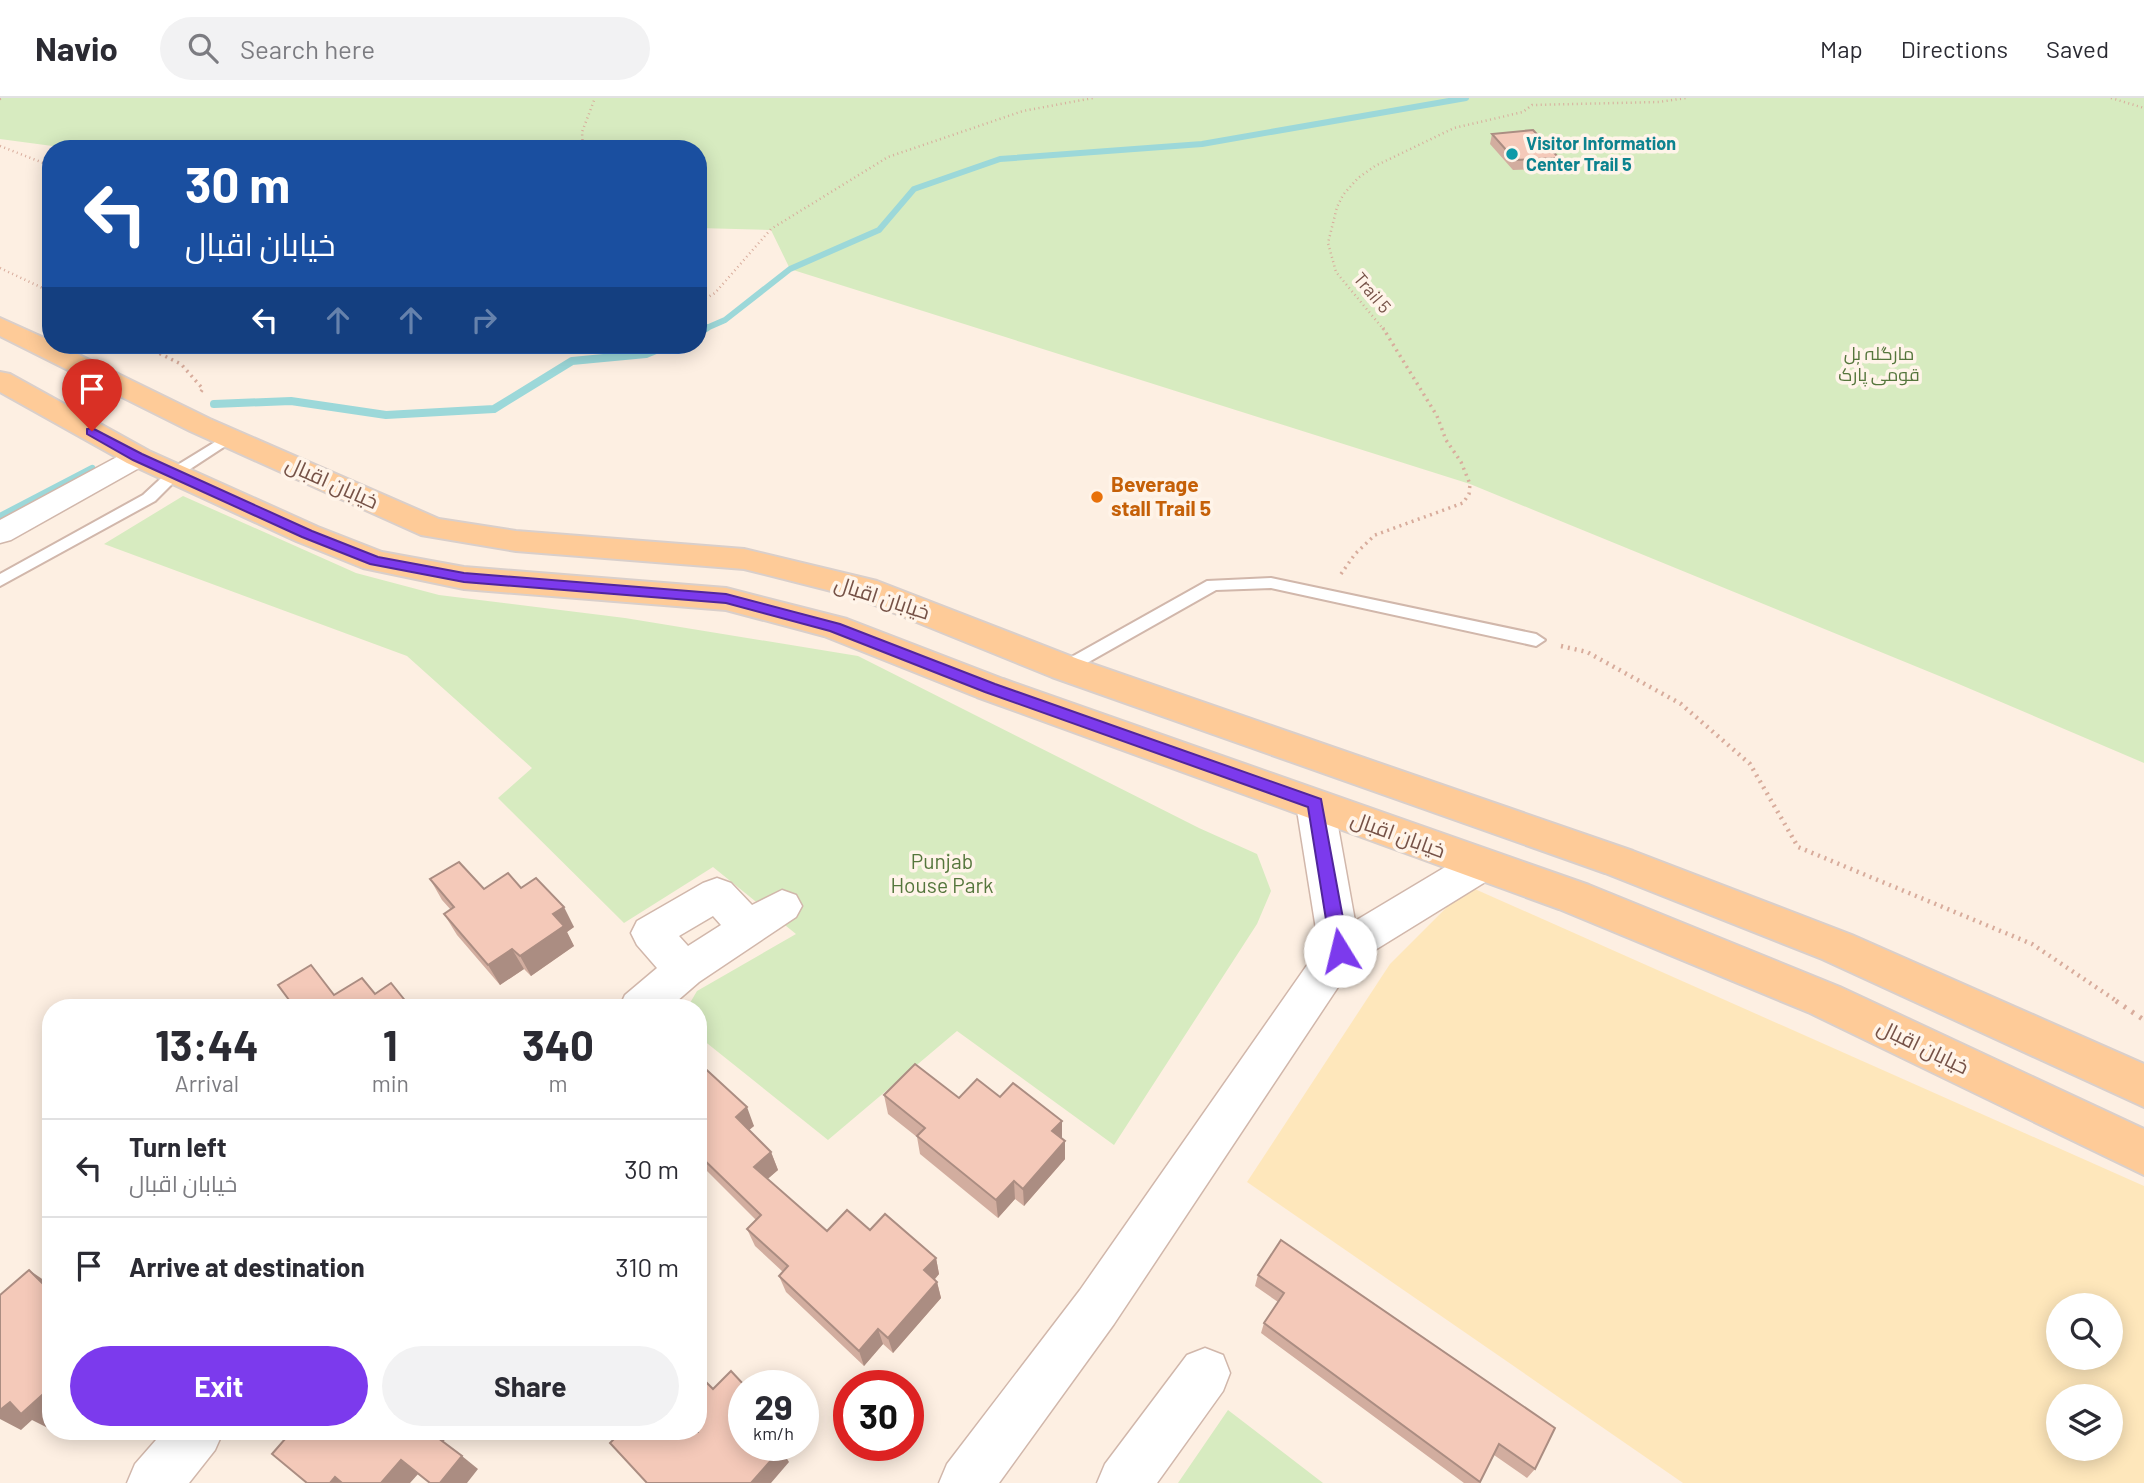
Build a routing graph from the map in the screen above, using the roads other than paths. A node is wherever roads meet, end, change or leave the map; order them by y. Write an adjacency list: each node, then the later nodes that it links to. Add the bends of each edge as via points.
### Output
1 (0, 326): 2 (main road, خیابان اقبال)
2 (42, 347)
3 (56, 354): 5 (main road, خیابان اقبال)
4 (0, 380): 6 (main road, خیابان اقبال)
5 (229, 438): 7 (lane); 11 (main road, خیابان اقبال, via 432,528 516,541 744,559 865,589)
6 (138, 457): 7 (main road, خیابان اقبال); 8 (street)
7 (176, 472): 9 (lane, via 149,498); 13 (main road, خیابان اقبال, via 375,561 464,578 726,599 835,627 990,688)
8 (0, 533)
9 (0, 581)
10 (1536, 640): 11 (lane, via 1271,583 1213,585)
11 (1065, 668): 12 (main road, خیابان اقبال)
12 (1332, 763): 13 (main road); 18 (main road, خیابان اقبال, via 1619,862 1838,947)
13 (1315, 804): 14 (main road, خیابان اقبال); 16 (street)
14 (1481, 864): 16 (street); 19 (main road, خیابان اقبال, via 1574,897 1825,1000)
15 (782, 906): 17 (street, via 684,970)
16 (1340, 951): 23 (street, via 1097,1307)
17 (650, 999)
18 (2144, 1086)
19 (2144, 1153)
20 (1205, 1373): 24 (street)
21 (190, 1440): 22 (street)
22 (154, 1483)
23 (966, 1483)
24 (1124, 1483)

